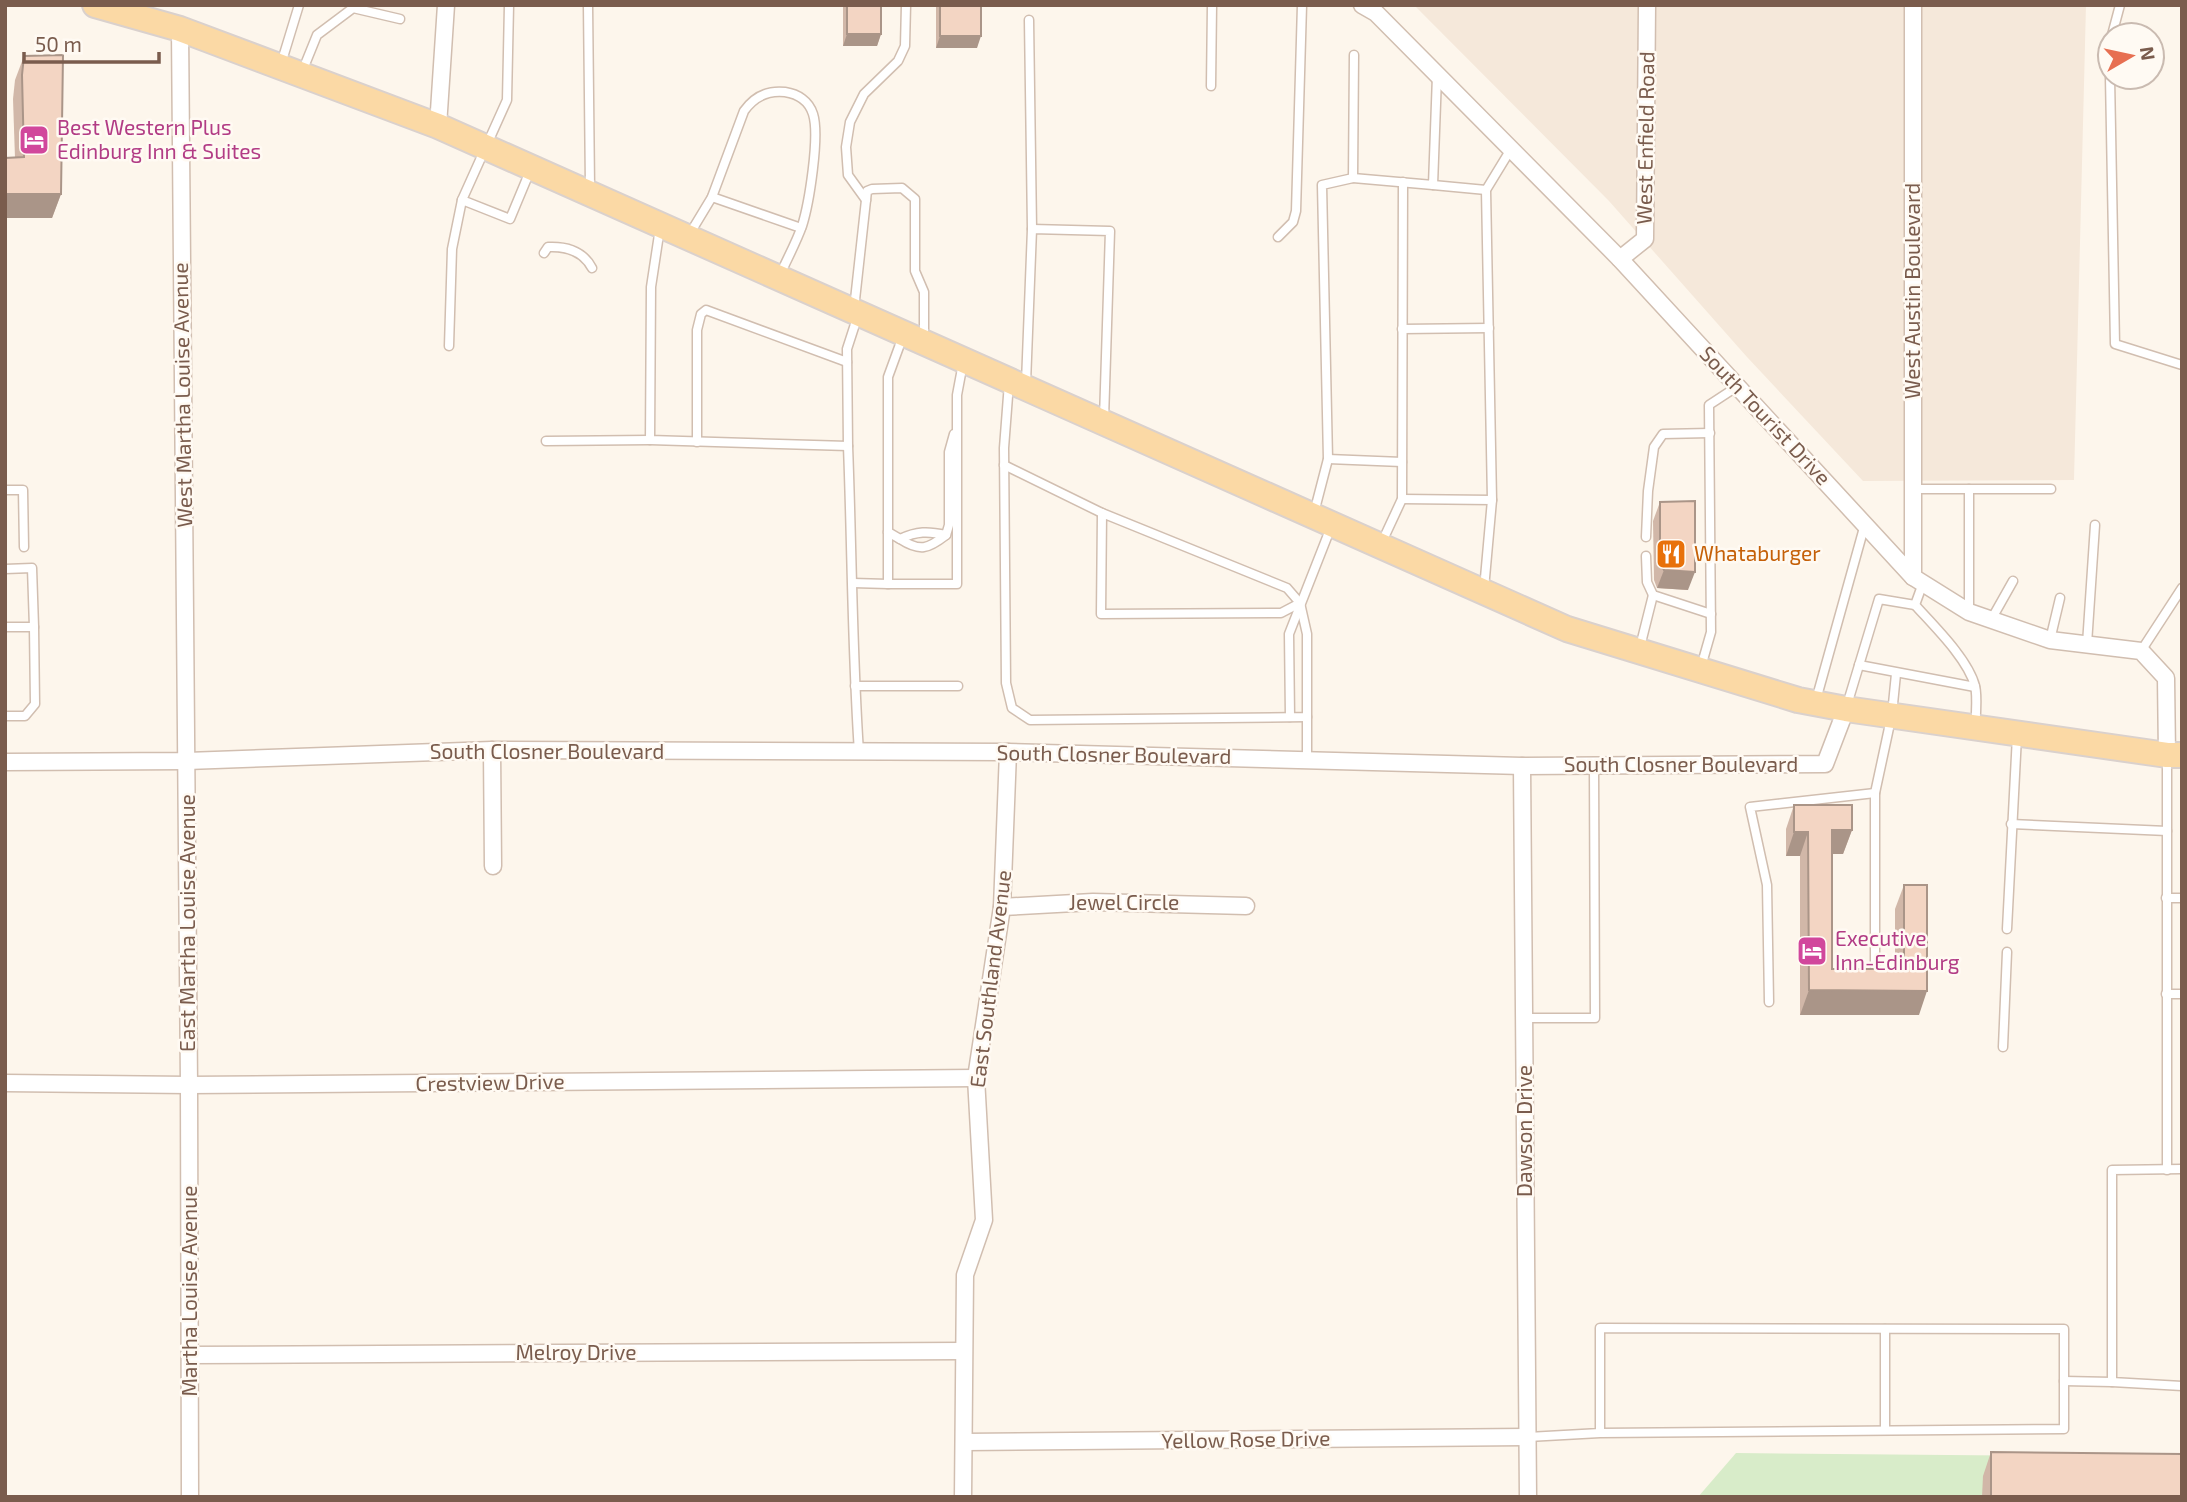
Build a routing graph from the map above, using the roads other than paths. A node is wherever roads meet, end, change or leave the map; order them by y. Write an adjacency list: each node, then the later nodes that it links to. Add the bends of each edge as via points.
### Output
1 (96, 5): 14 (main road)
2 (299, 5): 16 (lane)
3 (446, 5): 20 (street)
4 (509, 5): 21 (lane, via 507,100)
5 (588, 5): 28 (lane)
6 (906, 5): 31 (lane, via 905,46 898,61 864,94 850,122 848,175)
7 (1212, 5): 18 (lane)
8 (1302, 5): 36 (lane, via 1296,211 1293,222)
9 (1647, 5): 38 (street, West Enfield Road, via 1645,239)
10 (1913, 5): 61 (street, West Austin Boulevard)
11 (1371, 8): 17 (street, South Tourist Drive)
12 (400, 19): 16 (lane, via 353,8 317,35)
13 (1029, 20): 34 (lane)
14 (180, 29): 16 (main road); 117 (street, West Martha Louise Avenue)
15 (1354, 55): 24 (lane)
16 (291, 70): 20 (main road)
17 (1437, 75): 22 (street, South Tourist Drive); 26 (lane)
18 (1211, 86)
19 (2110, 91): 48 (lane, via 2115,344)
20 (438, 126): 21 (main road)
21 (485, 146): 23 (main road); 30 (lane)
22 (1511, 149): 27 (lane); 38 (street, South Tourist Drive)
23 (532, 167): 28 (main road); 30 (lane, via 510,219)
24 (1353, 177): 25 (lane); 58 (lane, via 1322,185)
25 (1403, 182): 26 (lane); 43 (lane)
26 (1433, 185): 27 (lane)
27 (1486, 190): 42 (lane)
28 (590, 193): 32 (main road)
29 (712, 197): 33 (lane); 33 (lane, via 744,111 753,99 778,92 799,96 813,115 814,126 811,187); 35 (lane)
30 (461, 200): 45 (lane, via 452,250)
31 (866, 200): 41 (lane); 44 (lane, via 872,188 902,188 915,199 915,271 924,292)
32 (660, 225): 35 (main road); 54 (lane, via 651,287)
33 (801, 228): 40 (lane)
34 (1032, 229): 49 (lane); 51 (lane, via 1110,231)
35 (688, 237): 40 (main road)
36 (1278, 237)
37 (544, 253): 39 (lane, via 548,247 561,246 586,257)
38 (1620, 259): 50 (street, South Tourist Drive)
39 (592, 268)
40 (778, 278): 41 (main road)
41 (856, 312): 44 (main road); 47 (lane)
42 (1489, 328): 43 (lane); 66 (lane)
43 (1402, 329): 59 (lane)
44 (914, 338): 46 (main road); 71 (lane, via 888,377)
45 (449, 346)
46 (964, 360): 49 (main road); 52 (lane)
47 (847, 362): 56 (lane, via 706,310 697,330); 57 (lane)
48 (2182, 365)
49 (1018, 384): 51 (main road); 60 (lane)
50 (1738, 386): 53 (lane, via 1709,405); 69 (street, South Tourist Drive)
51 (1104, 422): 68 (main road)
52 (957, 427): 72 (lane, via 949,452); 82 (lane, via 957,584)
53 (1710, 433): 73 (lane, via 1663,434 1654,447); 90 (lane)
54 (650, 440): 55 (lane); 56 (lane)
55 (546, 441)
56 (697, 442): 57 (lane)
57 (848, 446): 81 (lane)
58 (1328, 459): 59 (lane); 68 (lane)
59 (1402, 461): 65 (lane)
60 (1004, 465): 67 (lane); 108 (lane, via 1006,683 1012,708 1031,720)
61 (1913, 489): 62 (lane); 79 (street, West Austin Boulevard)
62 (1969, 489): 63 (lane); 89 (lane)
63 (2051, 489)
64 (5, 490): 76 (lane, via 23,490)
65 (1402, 499): 66 (lane); 75 (lane)
66 (1492, 500): 84 (lane)
67 (1102, 513): 87 (lane, via 1287,588); 87 (lane, via 1101,614 1281,613)
68 (1323, 520): 75 (main road); 87 (lane)
69 (1864, 524): 79 (street, South Tourist Drive); 104 (lane)
70 (2095, 525): 95 (lane)
71 (888, 532): 74 (lane); 82 (lane)
72 (946, 535): 74 (lane, via 928,531); 74 (lane, via 931,547 913,548)
73 (1646, 537)
74 (900, 539)
75 (1380, 545): 84 (main road)
76 (24, 547)
77 (1647, 556): 85 (lane, via 1647,582)
78 (5, 569): 93 (lane, via 32,568)
79 (1918, 580): 88 (lane); 89 (street, South Tourist Drive)
80 (2013, 581): 91 (lane)
81 (853, 583): 82 (lane); 101 (lane)
82 (888, 584)
83 (2182, 588): 97 (lane)
84 (1483, 592): 96 (main road, via 1567,629)
85 (1653, 595): 90 (lane); 96 (lane)
86 (2060, 598): 94 (lane)
87 (1300, 603): 108 (lane, via 1289,634); 109 (lane, via 1307,634)
88 (1915, 605): 98 (lane, via 1879,599); 103 (lane, via 1944,636)
89 (1969, 612): 91 (street, South Tourist Drive)
90 (1711, 614): 99 (lane)
91 (1991, 620): 94 (street, South Tourist Drive)
92 (5, 627): 93 (lane)
93 (34, 627): 107 (lane, via 34,704 25,716)
94 (2050, 640): 95 (street, South Tourist Drive)
95 (2087, 644): 97 (street, South Tourist Drive)
96 (1639, 651): 99 (main road)
97 (2141, 651): 115 (street, via 2166,678)
98 (1859, 665): 100 (lane); 105 (lane)
99 (1701, 670): 104 (main road)
100 (1896, 674): 103 (lane); 106 (lane)
101 (855, 686): 102 (lane); 113 (lane)
102 (958, 686)
103 (1975, 687): 110 (lane)
104 (1815, 704): 105 (main road)
105 (1846, 709): 106 (main road); 120 (street, South Closner Boulevard, via 1825,764)
106 (1892, 714): 110 (main road); 121 (lane)
107 (5, 716)
108 (1290, 717): 109 (lane)
109 (1307, 717): 116 (lane)
110 (1976, 728): 111 (main road)
111 (2017, 733): 115 (main road); 122 (lane)
112 (492, 750): 113 (street, South Closner Boulevard); 117 (street, South Closner Boulevard); 124 (street)
113 (859, 752): 114 (street, South Closner Boulevard)
114 (1008, 752): 116 (street, South Closner Boulevard); 128 (street, East Southland Avenue)
115 (2174, 755): 123 (lane)
116 (1307, 760): 119 (street, South Closner Boulevard)
117 (187, 761): 118 (street, South Closner Boulevard); 139 (street, East Martha Louise Avenue)
118 (5, 762)
119 (1522, 766): 120 (street, South Closner Boulevard); 135 (street, Dawson Drive)
120 (1594, 766): 135 (lane, via 1595,1018)
121 (1875, 793): 131 (lane); 134 (lane, via 1750,807 1767,885)
122 (2011, 824): 123 (lane); 129 (lane)
123 (2166, 831): 125 (lane)
124 (493, 866)
125 (2166, 898): 126 (lane); 132 (lane)
126 (2182, 898)
127 (1246, 906): 128 (street, Jewel Circle, via 1093,902)
128 (1002, 907): 137 (street, East Southland Avenue)
129 (2007, 929)
130 (2007, 952): 136 (lane)
131 (1875, 977)
132 (2165, 993): 133 (lane); 140 (lane)
133 (2182, 994)
134 (1769, 1002)
135 (1524, 1018): 150 (street, Dawson Drive)
136 (2003, 1047)
137 (976, 1078): 139 (street, Crestview Drive); 143 (street, East Southland Avenue, via 984,1220 965,1275)
138 (5, 1083): 139 (street, Crestview Drive)
139 (189, 1085): 144 (street, Martha Louise Avenue)
140 (2167, 1170): 141 (lane); 146 (lane, via 2112,1170)
141 (2182, 1170)
142 (1885, 1329): 145 (lane, via 2064,1329); 148 (lane); 149 (lane, via 1600,1328)
143 (963, 1350): 144 (street, Melroy Drive); 151 (street, East Southland Avenue)
144 (190, 1355): 152 (street, Martha Louise Avenue)
145 (2064, 1381): 146 (lane); 148 (lane, via 2064,1429)
146 (2112, 1381): 147 (lane)
147 (2182, 1386)
148 (1885, 1430): 149 (lane)
149 (1600, 1433): 150 (lane)
150 (1528, 1437): 151 (street, Yellow Rose Drive); 154 (street, Dawson Drive)
151 (964, 1443): 153 (street, East Southland Avenue)
152 (190, 1497)
153 (963, 1497)
154 (1528, 1497)

